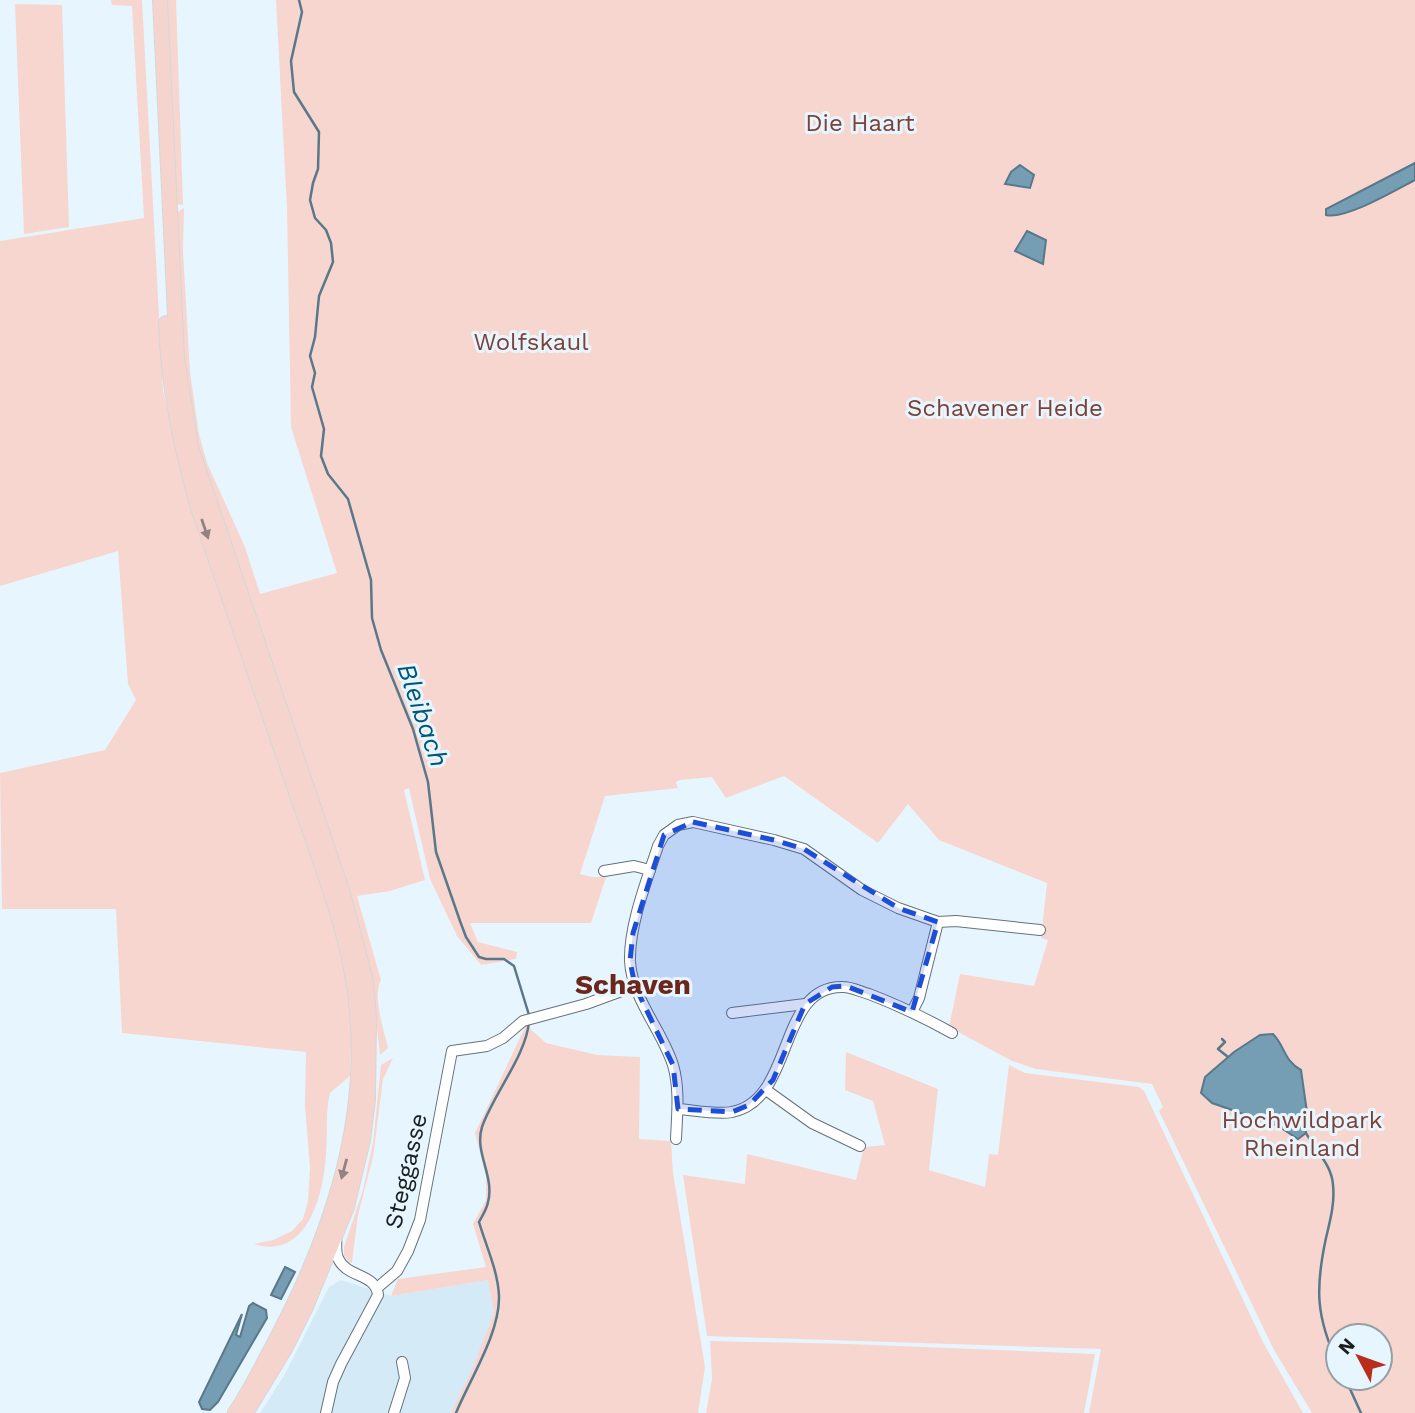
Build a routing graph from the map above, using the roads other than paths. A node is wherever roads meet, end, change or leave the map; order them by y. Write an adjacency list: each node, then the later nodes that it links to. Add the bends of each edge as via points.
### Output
1 (151, 0): 19 (main road, one-way to 19, via 167,357 180,440 198,508 330,890 354,978 358,1014 356,1102 336,1201 298,1298)
2 (160, 0): 16 (main road, via 177,357 191,447 343,893 366,981 370,1048 363,1140)
3 (650, 870): 4 (street, via 634,866); 5 (street, via 664,835 693,822 804,849 862,890); 7 (street, via 633,933 630,961)
4 (604, 871)
5 (938, 922): 6 (street); 9 (street)
6 (1040, 930)
7 (635, 986): 13 (street, via 673,1065); 17 (street, Steggasse, via 527,1020 496,1042 452,1051 420,1220 397,1271)
8 (805, 1004): 9 (street, via 832,987 846,986); 10 (street); 12 (street)
9 (912, 1012): 11 (street)
10 (732, 1013)
11 (952, 1034)
12 (766, 1090): 13 (street, via 732,1112); 15 (street, via 812,1123)
13 (678, 1109): 14 (street)
14 (676, 1139)
15 (860, 1146)
16 (336, 1236): 17 (street, via 337,1257 344,1268); 20 (main road, via 296,1327)
17 (377, 1288): 21 (street, via 376,1302 337,1373)
18 (402, 1362): 22 (street, via 405,1378)
19 (235, 1413)
20 (246, 1413)
21 (326, 1413)
22 (394, 1413)

